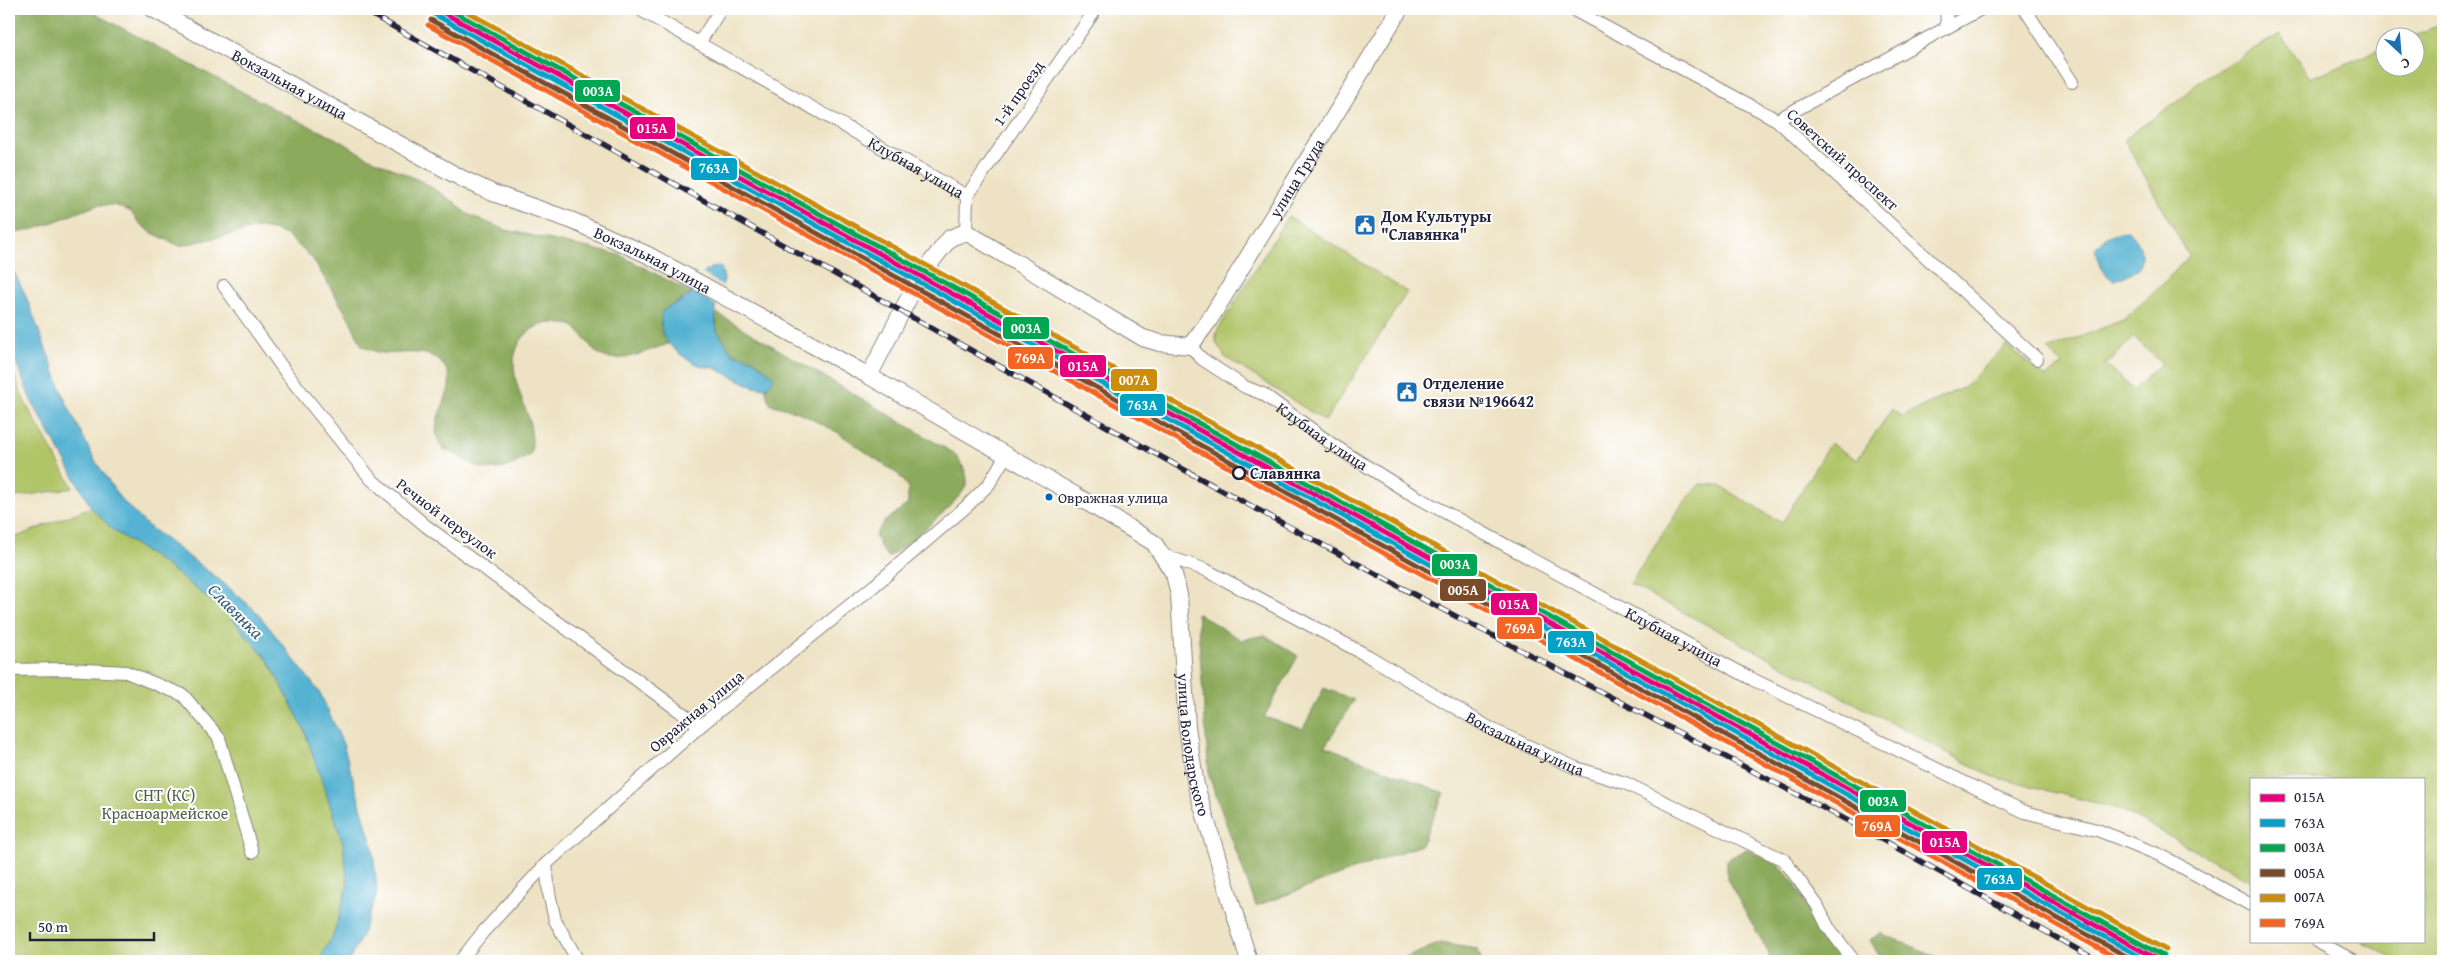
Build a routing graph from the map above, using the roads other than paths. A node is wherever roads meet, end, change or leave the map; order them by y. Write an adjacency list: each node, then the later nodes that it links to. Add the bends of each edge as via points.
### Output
1 (153, 9): 19 (street, Вокзальная улица, via 463,179 608,236)
2 (638, 9): 11 (street, Клубная улица)
3 (721, 9): 11 (street)
4 (1096, 9): 14 (street, 1-й проезд)
5 (1400, 9): 17 (street, улица Труда, via 1208,322)
6 (1572, 9): 13 (street, Советский проспект)
7 (1946, 9): 10 (street)
8 (1980, 9): 10 (street)
9 (2025, 9): 12 (street)
10 (1947, 26): 13 (street)
11 (698, 43): 14 (street, Клубная улица)
12 (2072, 82)
13 (1777, 120): 18 (street, Советский проспект)
14 (967, 196): 15 (street, Клубная улица)
15 (966, 232): 17 (street, via 1143,338); 19 (street, via 950,238 920,276)
16 (224, 286): 24 (street, Речной переулок, via 287,374 371,479 426,526)
17 (1190, 346): 27 (street, Клубная улица, via 1202,359 1244,387 1263,394 1406,490 1588,592 1761,683 2025,812 2097,830 2154,853)
18 (2037, 359)
19 (869, 376): 20 (street, Вокзальная улица)
20 (1006, 456): 21 (street, Вокзальная улица); 24 (street, Овражная улица, via 988,484 967,506)
21 (1142, 534): 22 (street, улица Володарского)
22 (1163, 554): 31 (street, улица Володарского, via 1174,574 1179,595 1188,727 1196,786); 32 (street, Вокзальная улица, via 1215,574 1368,656 1493,730 1576,768 1625,783 1784,860)
23 (9, 670): 25 (street, via 126,672 183,695 218,738)
24 (700, 726): 26 (street, Овражная улица)
25 (252, 852)
26 (546, 864): 29 (street, Овражная улица); 30 (street, via 555,920)
27 (2250, 904)
28 (2320, 942): 33 (street)
29 (460, 961)
30 (578, 961)
31 (1249, 961)
32 (1854, 961)
33 (2354, 961)

